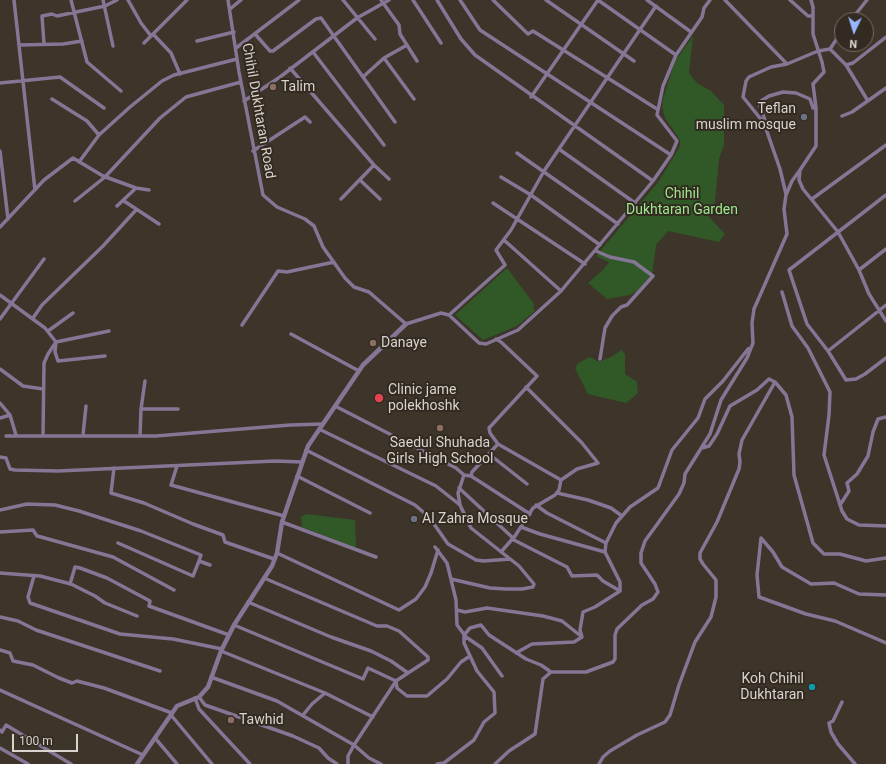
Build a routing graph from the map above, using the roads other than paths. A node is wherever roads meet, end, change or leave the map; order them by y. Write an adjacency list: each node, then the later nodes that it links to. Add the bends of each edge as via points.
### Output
1 (14, 0): 47 (street)
2 (72, 0): 28 (street)
3 (103, 0): 25 (street)
4 (117, 0): 25 (street)
5 (128, 0): 37 (street, via 141,23)
6 (187, 0): 37 (street)
7 (228, 0): 27 (street, Chihil Dukhtaran Road)
8 (241, 0): 27 (street)
9 (299, 0): 36 (street)
10 (344, 0): 31 (street)
11 (389, 0): 24 (street)
12 (413, 0): 44 (street)
13 (437, 0): 73 (street, via 461,39 475,55)
14 (460, 0): 65 (street, via 480,30)
15 (494, 0): 52 (street, via 528,34 532,31)
16 (546, 0): 32 (street)
17 (598, 0): 32 (street); 33 (street)
18 (647, 0): 26 (street)
19 (710, 0): 35 (street)
20 (725, 0): 61 (street)
21 (790, 0): 30 (street, via 808,16)
22 (811, 0): 30 (street, via 814,7)
23 (867, 0): 29 (street)
24 (382, 2): 31 (street); 48 (street, via 399,25 400,34)
25 (105, 6): 28 (street); 49 (street)
26 (656, 6): 33 (street); 35 (street)
27 (230, 9): 34 (street, Chihil Dukhtaran Road)
28 (74, 12): 41 (street); 46 (street, via 42,16)
29 (857, 12)
30 (813, 16): 53 (street, via 813,34)
31 (357, 18): 38 (street); 40 (street)
32 (582, 25): 52 (street); 55 (street)
33 (640, 29): 55 (street); 56 (street)
34 (234, 32): 42 (street); 50 (street, Chihil Dukhtaran Road)
35 (691, 32): 56 (street)
36 (255, 34): 38 (street, via 270,51 273,51 319,18 324,20); 50 (street)
37 (152, 35): 43 (street); 64 (street, via 171,54)
38 (335, 36): 54 (street); 66 (street)
39 (886, 37): 62 (street, via 853,63)
40 (375, 39)
41 (82, 41): 46 (street); 72 (street, via 87,62)
42 (196, 41)
43 (144, 43)
44 (441, 43)
45 (834, 43): 51 (street)
46 (44, 44): 47 (street)
47 (19, 45): 68 (street)
48 (407, 45): 57 (street); 59 (street)
49 (113, 46)
50 (236, 48): 58 (street, Chihil Dukhtaran Road)
51 (830, 49): 53 (street); 62 (street)
52 (564, 50): 65 (street); 67 (street)
53 (818, 50): 61 (street); 80 (street, via 824,72 813,84)
54 (313, 52): 63 (street); 88 (street)
55 (624, 54): 60 (street); 67 (street)
56 (676, 54): 81 (street)
57 (384, 58): 66 (street); 75 (street)
58 (237, 59): 64 (street); 69 (street, Chihil Dukhtaran Road)
59 (418, 61)
60 (634, 61)
61 (787, 64): 87 (street, via 771,67 749,77 746,81 743,96 764,124)
62 (846, 65): 77 (street)
63 (290, 68): 76 (street); 96 (street)
64 (180, 74): 86 (street, via 168,78 157,86)
65 (547, 74): 73 (street); 78 (street)
66 (364, 76): 84 (street)
67 (606, 79): 78 (street); 81 (street)
68 (23, 80): 70 (street); 79 (street, via 60,77); 105 (street)
69 (241, 82): 76 (street, Chihil Dukhtaran Road); 99 (street, via 186,97 160,118)
70 (0, 83)
71 (886, 88): 77 (street)
72 (121, 91)
73 (531, 96): 85 (street)
74 (52, 99): 86 (street, via 87,121)
75 (414, 99)
76 (244, 101): 92 (street, Chihil Dukhtaran Road)
77 (868, 101): 82 (street)
78 (591, 103): 85 (street); 94 (street)
79 (104, 108)
80 (816, 108): 87 (street, via 810,99 796,93 783,92 761,101 760,106); 97 (street, via 816,146)
81 (657, 109): 94 (street, via 659,120 677,141)
82 (842, 116)
83 (310, 122): 92 (street, via 305,117)
84 (395, 122)
85 (575, 126): 90 (street); 103 (street)
86 (99, 135): 95 (street)
87 (771, 140): 108 (street)
88 (384, 145)
89 (886, 145): 112 (street)
90 (559, 149): 98 (street); 116 (street)
91 (0, 151): 119 (street)
92 (253, 152): 130 (street, Chihil Dukhtaran Road, via 263,195 277,207 305,219 314,226 323,247)
93 (517, 153): 98 (street)
94 (671, 155): 103 (street)
95 (79, 162): 99 (street); 105 (street, via 73,158)
96 (374, 165): 101 (street); 102 (street)
97 (800, 170): 108 (street); 112 (street, via 799,180)
98 (544, 171): 107 (street); 122 (street)
99 (105, 177): 104 (street); 113 (street)
100 (501, 177): 107 (street)
101 (389, 179)
102 (360, 180): 110 (street); 111 (street)
103 (653, 181): 116 (street)
104 (136, 188): 106 (street); 114 (street)
105 (35, 190): 119 (street)
106 (149, 190)
107 (531, 195): 120 (street); 126 (street)
108 (786, 195): 151 (street, via 784,209 787,234 754,309)
109 (886, 195): 124 (street)
110 (341, 199)
111 (380, 199)
112 (812, 199): 124 (street)
113 (75, 201)
114 (124, 201): 117 (street); 118 (street)
115 (493, 203): 120 (street)
116 (635, 204): 122 (street)
117 (117, 206)
118 (136, 210): 121 (street); 141 (street, via 42,305)
119 (8, 219): 123 (street)
120 (518, 219): 125 (street); 131 (street)
121 (159, 224)
122 (618, 224): 126 (street)
123 (0, 227)
124 (838, 232): 132 (street); 152 (street, via 789,270 807,324)
125 (504, 240): 133 (street); 140 (street, via 496,250 505,265)
126 (600, 246): 128 (street)
127 (886, 249): 132 (street)
128 (596, 251): 131 (street); 155 (street, via 634,262 653,276 627,305 612,316 605,328)
129 (44, 259): 136 (street)
130 (334, 262): 144 (street, Chihil Dukhtaran Road, via 354,287 369,292); 145 (street, via 287,272 278,271)
131 (585, 264): 133 (street)
132 (859, 270): 138 (street)
133 (561, 291): 149 (street, via 518,330)
134 (782, 292): 194 (street, via 792,326 808,348 830,392 824,455)
135 (0, 295): 136 (street)
136 (12, 304): 141 (street); 142 (street)
137 (886, 305): 138 (street)
138 (879, 311): 143 (street); 152 (street)
139 (73, 313): 146 (street)
140 (449, 315): 144 (street, via 441,313); 149 (street, via 479,343 486,344)
141 (33, 318): 146 (street)
142 (0, 320)
143 (886, 321)
144 (406, 324): 157 (street)
145 (242, 325)
146 (48, 331): 150 (street)
147 (109, 331): 150 (street)
148 (291, 334): 157 (street)
149 (496, 339): 160 (street, via 537,376)
150 (56, 342): 153 (street, via 55,352 58,361); 161 (street, via 44,363)
151 (751, 348): 178 (street, via 721,400 710,434); 199 (street, via 705,399 698,418 672,450 658,488 630,507)
152 (828, 351): 154 (street, via 846,380 865,374)
153 (106, 356)
154 (886, 358)
155 (600, 359)
156 (0, 369): 161 (street, via 23,386)
157 (359, 371): 164 (street)
158 (145, 381): 165 (street)
159 (775, 382): 178 (street, via 769,379 757,390 730,406 717,434 709,446); 212 (street, via 786,395 792,417 794,475 813,543 824,554 840,554 866,561); 267 (street, via 742,440 739,469 717,522 700,553 700,559 716,580 716,597 711,617 696,642 670,715 665,722 637,734 610,751)
160 (526, 388): 177 (street, via 489,428); 188 (street, via 582,443 598,463 577,469)
161 (43, 389): 175 (street)
162 (0, 403): 167 (street)
163 (86, 406): 172 (street)
164 (335, 406): 170 (street); 185 (street, via 424,450)
165 (141, 409): 166 (street); 176 (street)
166 (178, 409)
167 (10, 415): 169 (street); 174 (street)
168 (886, 417): 194 (street, via 878,419 868,456 857,474 847,483 850,491)
169 (0, 418)
170 (323, 424): 171 (street); 176 (street)
171 (319, 429): 179 (street); 192 (street, via 436,486)
172 (83, 435): 175 (street); 176 (street)
173 (6, 436): 174 (street)
174 (16, 436): 175 (street)
175 (43, 436)
176 (140, 436)
177 (498, 444): 180 (street); 188 (street)
178 (702, 448): 238 (street, via 685,474 679,494 645,541 641,563 658,592 617,629 613,662 586,672)
179 (306, 450): 182 (street); 211 (street, via 415,505 429,517 448,544 476,560)
180 (489, 454): 187 (street); 189 (street)
181 (0, 457): 184 (street, via 6,458 12,470)
182 (302, 462): 183 (street); 186 (street)
183 (177, 466): 184 (street); 198 (street, via 171,484)
184 (114, 468): 213 (street, via 111,493 144,502 223,534 225,542)
185 (464, 475): 187 (street); 190 (street)
186 (297, 476): 196 (street); 198 (street)
187 (471, 476): 197 (street)
188 (561, 480): 191 (street)
189 (527, 484)
190 (460, 488): 192 (street); 204 (street)
191 (556, 493): 193 (street); 199 (street, via 588,500 610,508)
192 (460, 505): 207 (street, via 471,528)
193 (536, 505): 197 (street); 206 (street)
194 (840, 505): 201 (street, via 847,519 859,525)
195 (0, 510): 214 (street, via 27,504 61,507 141,531 201,555)
196 (370, 513)
197 (530, 514): 202 (street)
198 (284, 516): 200 (street)
199 (622, 516): 206 (street)
200 (282, 522): 209 (street); 210 (street)
201 (886, 526)
202 (521, 527): 204 (street); 208 (street)
203 (0, 532): 221 (street, via 32,530 37,536 113,557)
204 (512, 539): 207 (street); 222 (street, via 567,567 572,576 597,575)
205 (118, 543): 214 (street, via 193,576)
206 (606, 543): 208 (street)
207 (501, 552): 211 (street)
208 (606, 552): 222 (street, via 620,582)
209 (276, 553): 213 (street); 219 (street, via 399,610 416,599 425,587 437,549 447,563)
210 (376, 557)
211 (510, 558): 219 (street, via 534,584 533,587 490,588)
212 (886, 558)
213 (274, 559): 218 (street)
214 (199, 561): 215 (street)
215 (210, 565)
216 (0, 573): 217 (street)
217 (34, 576): 220 (street); 234 (street, via 28,597 30,603 120,634 173,639)
218 (264, 578): 224 (street); 239 (street, via 377,626 387,626 399,631 428,657 428,660)
219 (451, 579): 225 (street)
220 (70, 584): 226 (street, via 105,603); 229 (street, via 75,567 80,568 107,578 150,601 149,606)
221 (174, 590)
222 (620, 591): 231 (street, via 596,607 582,612)
223 (886, 595): 232 (street, via 859,594 834,583 810,584 782,567 761,538 757,575 759,597 806,614 835,621)
224 (248, 602): 228 (street); 239 (street, via 371,651)
225 (457, 610): 230 (street, via 456,622); 231 (street, via 465,612 486,608 543,616 562,621)
226 (137, 616)
227 (0, 617): 237 (street)
228 (234, 625): 229 (street); 242 (street, via 363,679 368,668)
229 (229, 635): 234 (street)
230 (464, 635): 235 (street, via 470,628 481,625 489,635); 236 (street, via 464,643); 240 (street, via 482,648)
231 (582, 637): 235 (street, via 574,642 532,644)
232 (886, 643)
233 (0, 650): 247 (street, via 10,653 12,661 33,665 72,683 78,681 104,688)
234 (222, 650): 241 (street); 244 (street)
235 (516, 653): 238 (street)
236 (470, 656): 242 (street, via 427,696 407,696 397,688); 265 (street, via 477,671 494,692 495,713 484,722 474,740 444,763)
237 (160, 670)
238 (551, 672): 266 (street, via 543,679 535,734)
239 (408, 673): 242 (street)
240 (502, 676)
241 (211, 677): 245 (street, via 208,687); 248 (street, via 277,701)
242 (396, 681): 249 (street)
243 (0, 690): 255 (street)
244 (325, 693): 248 (street); 249 (street)
245 (197, 697): 247 (street, via 177,706); 261 (street, via 199,709); 262 (street, via 205,705 309,743)
246 (842, 702): 268 (street, via 833,721 829,723 838,744)
247 (172, 714): 252 (street); 260 (street)
248 (304, 715): 253 (street)
249 (373, 717): 253 (street)
250 (1, 731): 251 (street); 257 (street, via 6,725)
251 (0, 737)
252 (155, 738): 255 (street); 259 (street)
253 (354, 745): 263 (street, via 348,756); 264 (street)
254 (0, 748): 256 (street)
255 (143, 755): 258 (street)
256 (28, 764)
257 (71, 764)
258 (138, 764)
259 (177, 764)
260 (212, 764)
261 (250, 764)
262 (337, 764)
263 (348, 764)
264 (381, 764)
265 (437, 764)
266 (495, 764)
267 (600, 764)
268 (855, 764)

